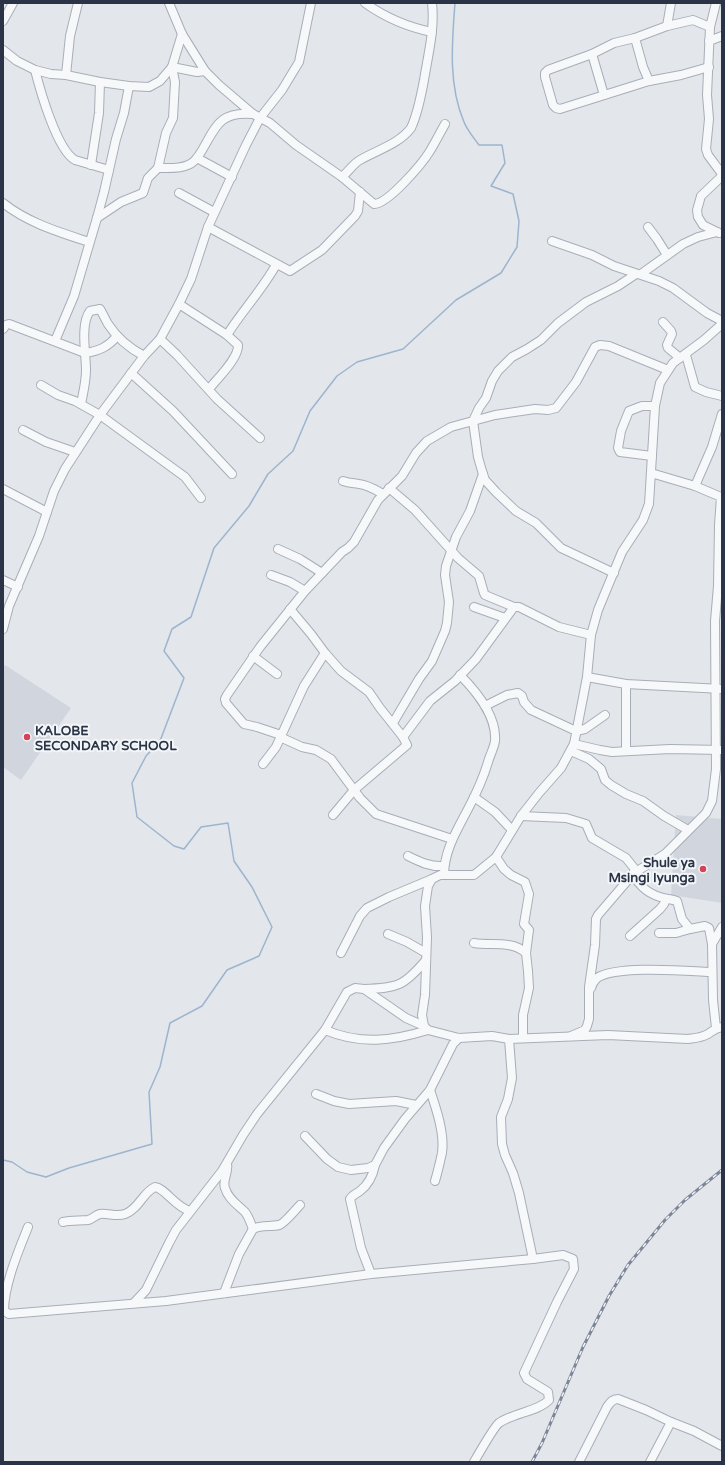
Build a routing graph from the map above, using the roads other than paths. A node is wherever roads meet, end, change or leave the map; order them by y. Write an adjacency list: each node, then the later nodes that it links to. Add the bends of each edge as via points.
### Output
1 (13, 3): 10 (street)
2 (78, 3): 24 (street, via 70,36)
3 (169, 3): 14 (street)
4 (311, 3): 29 (street, via 299,62 282,90)
5 (365, 3): 9 (street)
6 (432, 3): 13 (street)
7 (671, 3): 11 (street)
8 (716, 3): 12 (street)
9 (376, 6): 13 (street, via 399,23)
10 (3, 21)
11 (667, 26): 12 (street, via 693,20); 16 (street)
12 (710, 27): 17 (street)
13 (432, 32): 37 (street, via 422,94 411,128 399,139 359,161)
14 (182, 34): 20 (street); 23 (street)
15 (722, 36): 17 (street)
16 (635, 38): 19 (street, via 607,46); 25 (street)
17 (709, 41): 21 (street)
18 (3, 50): 22 (street)
19 (592, 54): 28 (street); 28 (street, via 545,73 550,97 553,105 560,109)
20 (172, 67): 23 (street); 27 (street, via 160,81 150,87); 33 (street, via 175,82 173,118 166,133)
21 (709, 67): 25 (street); 35 (street, via 706,149)
22 (35, 70): 24 (street); 32 (street, via 47,111 65,151 70,157)
23 (205, 71): 29 (street)
24 (66, 75): 26 (street)
25 (648, 81): 28 (street)
26 (100, 82): 27 (street); 32 (street, via 99,113)
27 (129, 86): 34 (street)
28 (604, 95)
29 (257, 116): 31 (street, via 243,113 224,118); 36 (street); 37 (street, via 270,122 307,154)
30 (445, 124): 38 (street, via 425,158 391,196 374,204)
31 (197, 158): 33 (street, via 189,165); 36 (street)
32 (91, 165): 34 (street)
33 (158, 168): 42 (street, via 148,178 143,193 121,202)
34 (109, 170): 42 (street)
35 (722, 175): 45 (street, via 701,196 697,210 703,225)
36 (232, 177): 41 (street)
37 (342, 177): 38 (street)
38 (360, 192): 49 (street, via 355,216 322,250 289,271)
39 (179, 193): 41 (street)
40 (3, 203): 47 (street, via 26,218)
41 (214, 212): 43 (street)
42 (97, 218): 47 (street)
43 (208, 227): 49 (street); 51 (street, via 191,279)
44 (648, 227): 48 (street)
45 (720, 233): 48 (street, via 689,241)
46 (552, 241): 50 (street)
47 (89, 242): 58 (street, via 74,296)
48 (666, 255): 50 (street)
49 (276, 265): 55 (street, via 266,283)
50 (639, 274): 53 (street, via 673,288); 71 (street, via 586,302 558,323 541,340 512,357 498,371)
51 (179, 304): 55 (street); 57 (street)
52 (663, 322): 61 (street, via 672,334 668,348)
53 (722, 322): 61 (street)
54 (4, 325): 58 (street, via 17,326)
55 (227, 335): 65 (street, via 238,345 237,351)
56 (117, 336): 59 (street, via 105,348); 59 (street, via 100,309 90,311 85,325); 60 (street, via 129,348)
57 (160, 339): 60 (street); 65 (street)
58 (54, 341): 59 (street)
59 (85, 353): 67 (street, via 86,371)
60 (144, 356): 63 (street)
61 (683, 357): 62 (street, via 673,363); 66 (street, via 695,387)
62 (668, 370): 68 (street, via 660,383); 71 (street, via 600,344 593,349 576,382 556,408 495,415)
63 (131, 373): 70 (street); 77 (street, via 173,411)
64 (41, 385): 67 (street)
65 (209, 389): 73 (street)
66 (722, 396)
67 (81, 404): 70 (street)
68 (655, 406): 75 (street); 75 (street, via 642,406 628,411 618,448 620,452)
69 (722, 414): 80 (street, via 712,447)
70 (100, 415): 74 (street); 83 (street, via 184,477)
71 (473, 421): 78 (street); 82 (street, via 451,427 427,441 402,476)
72 (23, 430): 74 (street, via 46,442)
73 (260, 438)
74 (75, 452): 84 (street, via 54,491)
75 (652, 456): 76 (street)
76 (651, 473): 80 (street); 88 (street, via 651,498 647,512 626,545)
77 (232, 474)
78 (483, 474): 86 (street); 88 (street, via 485,480 505,501 544,529 558,546)
79 (343, 481): 82 (street)
80 (695, 486): 105 (street, via 721,497 715,621)
81 (3, 489): 84 (street)
82 (386, 491): 86 (street, via 425,520); 87 (street, via 371,510 354,542)
83 (202, 498)
84 (48, 512): 91 (street)
85 (278, 549): 87 (street)
86 (452, 551): 94 (street, via 479,576 486,595); 108 (street, via 445,574 449,602 448,623 432,661)
87 (322, 573): 92 (street)
88 (614, 573): 98 (street, via 598,610)
89 (271, 575): 92 (street)
90 (3, 580): 91 (street)
91 (18, 587): 97 (street, via 9,606)
92 (306, 591): 95 (street)
93 (474, 607): 96 (street)
94 (514, 607): 96 (street); 98 (street, via 519,607 559,627)
95 (290, 609): 99 (street); 100 (street)
96 (505, 618): 102 (street, via 482,651)
97 (3, 629)
98 (591, 635): 103 (street)
99 (325, 653): 108 (street, via 345,675 369,692); 110 (street, via 304,686)
100 (253, 656): 101 (street); 110 (street, via 225,701 244,724)
101 (277, 674)
102 (460, 675): 106 (street, via 475,690); 111 (street, via 430,701)
103 (587, 677): 104 (street); 109 (street)
104 (626, 684): 105 (street); 114 (street)
105 (719, 689): 113 (street)
106 (485, 706): 109 (street, via 507,695 518,693 531,710); 117 (street, via 491,721 494,742 484,778)
107 (605, 715): 109 (street, via 585,730)
108 (393, 723): 111 (street)
109 (576, 731): 112 (street)
110 (280, 736): 115 (street, via 276,747); 116 (street, via 298,746 326,755)
111 (403, 737): 116 (street, via 407,745)
112 (572, 747): 114 (street); 119 (street, via 561,768); 121 (street, via 601,768 605,780 618,790 643,801)
113 (719, 750): 114 (street); 121 (street, via 712,801 706,813)
114 (626, 751)
115 (263, 764)
116 (354, 790): 118 (street); 122 (street, via 376,814)
117 (474, 797): 120 (street, via 495,812); 122 (street)
118 (333, 815)
119 (521, 816): 120 (street); 126 (street, via 566,818 586,824 592,838 626,858 634,868)
120 (512, 830): 124 (street)
121 (688, 830): 126 (street, via 664,854)
122 (452, 839): 125 (street)
123 (408, 856): 125 (street)
124 (496, 857): 125 (street, via 474,875); 137 (street, via 504,869 523,880 527,886 528,902 524,924 529,934)
125 (444, 870): 127 (street)
126 (634, 873): 128 (street, via 637,882); 141 (street, via 596,919)
127 (432, 879): 136 (street, via 367,908 360,916); 138 (street, via 428,886 426,901)
128 (666, 899): 130 (street, via 676,901 682,918); 133 (street, via 660,909)
129 (722, 927): 135 (street)
130 (690, 929): 131 (street, via 676,933); 135 (street, via 704,926 709,928)
131 (659, 932)
132 (388, 934): 138 (street, via 407,942)
133 (630, 936)
134 (474, 943): 137 (street, via 506,944 520,948)
135 (712, 944): 139 (street)
136 (341, 953)
137 (526, 953): 147 (street, via 529,988 523,1015)
138 (426, 956): 140 (street, via 412,976 404,982 390,988); 143 (street, via 422,1015)
139 (712, 972): 141 (street, via 617,971 596,978); 142 (street)
140 (364, 989): 143 (street, via 401,1015); 144 (street, via 355,988 347,992)
141 (590, 993): 145 (street, via 587,1026)
142 (719, 1027): 145 (street, via 700,1038 688,1039 630,1035)
143 (426, 1028): 144 (street, via 404,1037 359,1040); 146 (street)
144 (325, 1030): 153 (street, via 257,1114)
145 (571, 1036): 147 (street)
146 (459, 1038): 148 (street, via 492,1036); 149 (street, via 453,1044)
147 (523, 1038): 148 (street)
148 (509, 1039): 161 (street, via 512,1078 501,1118 502,1144 519,1193)
149 (430, 1090): 151 (street); 155 (street, via 442,1144)
150 (316, 1094): 151 (street, via 349,1104 396,1101)
151 (416, 1105): 154 (street, via 384,1148)
152 (305, 1136): 154 (street, via 338,1167 362,1169)
153 (227, 1163): 157 (street); 160 (street, via 225,1188 233,1202 245,1213)
154 (375, 1165): 162 (street, via 366,1185 350,1197 361,1248)
155 (435, 1181)
156 (300, 1205): 160 (street, via 283,1223)
157 (190, 1211): 158 (street, via 175,1204 161,1189 155,1187 141,1202 123,1214 101,1214 90,1219); 164 (street, via 169,1243 146,1290)
158 (63, 1222)
159 (28, 1227): 164 (street, via 14,1261 4,1308 6,1313 21,1314)
160 (253, 1229): 163 (street, via 239,1254)
161 (534, 1259): 162 (street); 167 (street, via 563,1255 574,1259 575,1264 524,1373 527,1379 548,1392 549,1400 538,1408 500,1422)
162 (371, 1274): 163 (street)
163 (224, 1293): 164 (street)
164 (134, 1303)
165 (671, 1422): 166 (street); 168 (street, via 614,1399); 169 (street)
166 (722, 1446)
167 (474, 1462)
168 (579, 1462)
169 (650, 1462)

